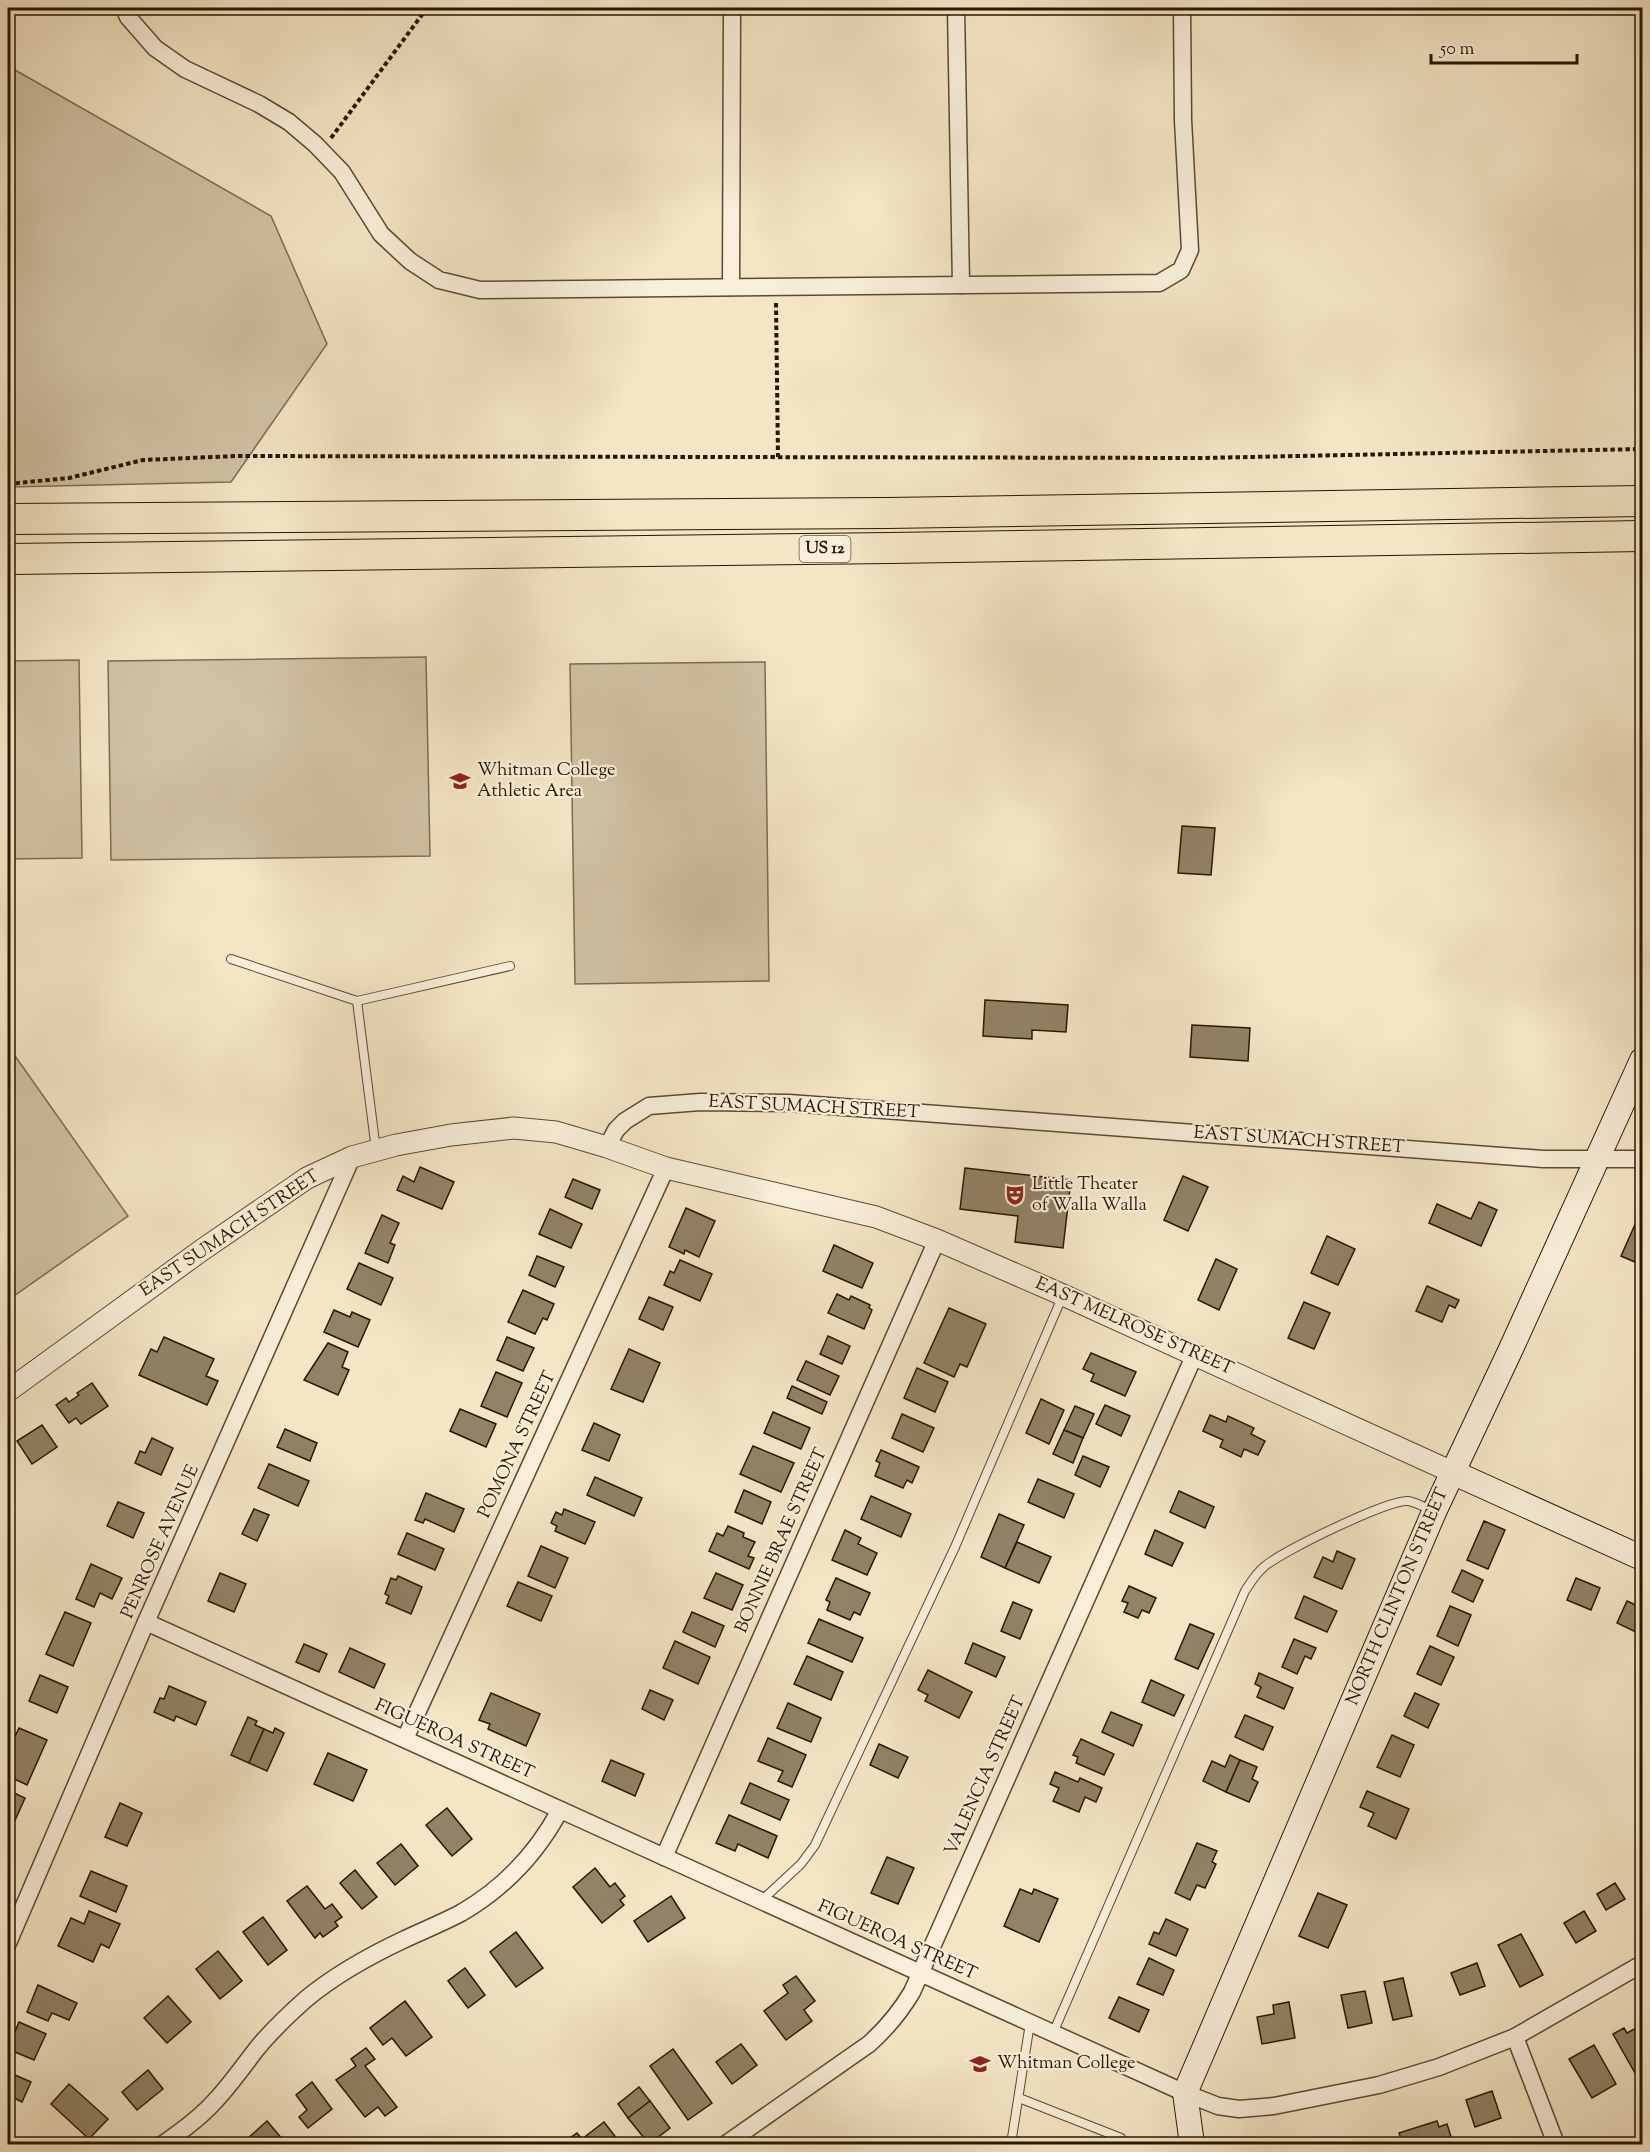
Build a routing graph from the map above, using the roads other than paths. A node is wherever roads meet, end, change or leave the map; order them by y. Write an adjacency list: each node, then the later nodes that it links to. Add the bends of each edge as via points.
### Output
1 (124, 8): 6 (street, via 155,48 185,69 289,122 342,172 381,234 410,261 439,280 480,290)
2 (732, 8): 6 (street)
3 (956, 8): 5 (street)
4 (1182, 8): 5 (street, via 1190,250 1181,270 1159,283)
5 (961, 285): 6 (street)
6 (731, 287)
7 (1642, 501): 8 (highway, US 12, via 887,513)
8 (8, 519)
9 (1642, 519): 11 (highway)
10 (1642, 536): 11 (highway, US 12)
11 (1406, 538): 12 (highway, US 12)
12 (8, 559)
13 (231, 959): 15 (lane)
14 (510, 966): 15 (lane)
15 (357, 1001): 18 (lane)
16 (1642, 1060): 20 (main road, NORTH CLINTON STREET)
17 (608, 1147): 18 (street, EAST SUMACH STREET, via 556,1132 514,1128 451,1135); 20 (street, EAST SUMACH STREET, via 616,1130 649,1106 700,1102 778,1103 1543,1159); 22 (street, EAST MELROSE STREET)
18 (376, 1151): 19 (street, EAST SUMACH STREET)
19 (352, 1157): 26 (street, EAST SUMACH STREET, via 307,1178 271,1202); 30 (street, PENROSE AVENUE)
20 (1598, 1158): 21 (street, EAST SUMACH STREET); 27 (main road, NORTH CLINTON STREET)
21 (1642, 1159)
22 (666, 1168): 23 (street, EAST MELROSE STREET, via 876,1217); 31 (street, POMONA STREET)
23 (937, 1240): 24 (street, EAST MELROSE STREET); 33 (street, BONNIE BRAE STREET)
24 (1063, 1295): 25 (street, EAST MELROSE STREET); 34 (lane, via 955,1547 815,1845 801,1864)
25 (1195, 1354): 27 (street, EAST MELROSE STREET); 37 (street, VALENCIA STREET)
26 (8, 1391)
27 (1452, 1472): 28 (main road, NORTH CLINTON STREET); 29 (main road, EAST MELROSE STREET)
28 (1434, 1512): 39 (lane, via 1409,1501 1396,1503 1282,1554 1254,1577); 41 (main road, NORTH CLINTON STREET)
29 (1642, 1558)
30 (146, 1622): 31 (street, FIGUEROA STREET); 35 (street, PENROSE AVENUE)
31 (405, 1739): 32 (street, FIGUEROA STREET)
32 (560, 1810): 33 (street, FIGUEROA STREET); 44 (street, via 549,1832 515,1873 461,1913 373,1955 308,1998 263,2042 214,2102)
33 (664, 1857): 34 (street, FIGUEROA STREET)
34 (761, 1901): 37 (street, FIGUEROA STREET)
35 (8, 1943)
36 (1642, 1964): 40 (street, FIGUEROA STREET)
37 (921, 1973): 38 (street, FIGUEROA STREET); 43 (street, VALENCIA STREET, via 900,2012 885,2029)
38 (1030, 2023): 39 (street, FIGUEROA STREET); 42 (lane)
39 (1053, 2033): 41 (street, FIGUEROA STREET)
40 (1515, 2037): 41 (street, FIGUEROA STREET, via 1379,2085 1274,2106 1239,2109); 48 (street)
41 (1185, 2094): 47 (main road)
42 (1019, 2098): 45 (lane); 46 (lane, via 1121,2138)
43 (728, 2144)
44 (163, 2145)
45 (1011, 2145)
46 (1121, 2145)
47 (1192, 2145)
48 (1556, 2145)

